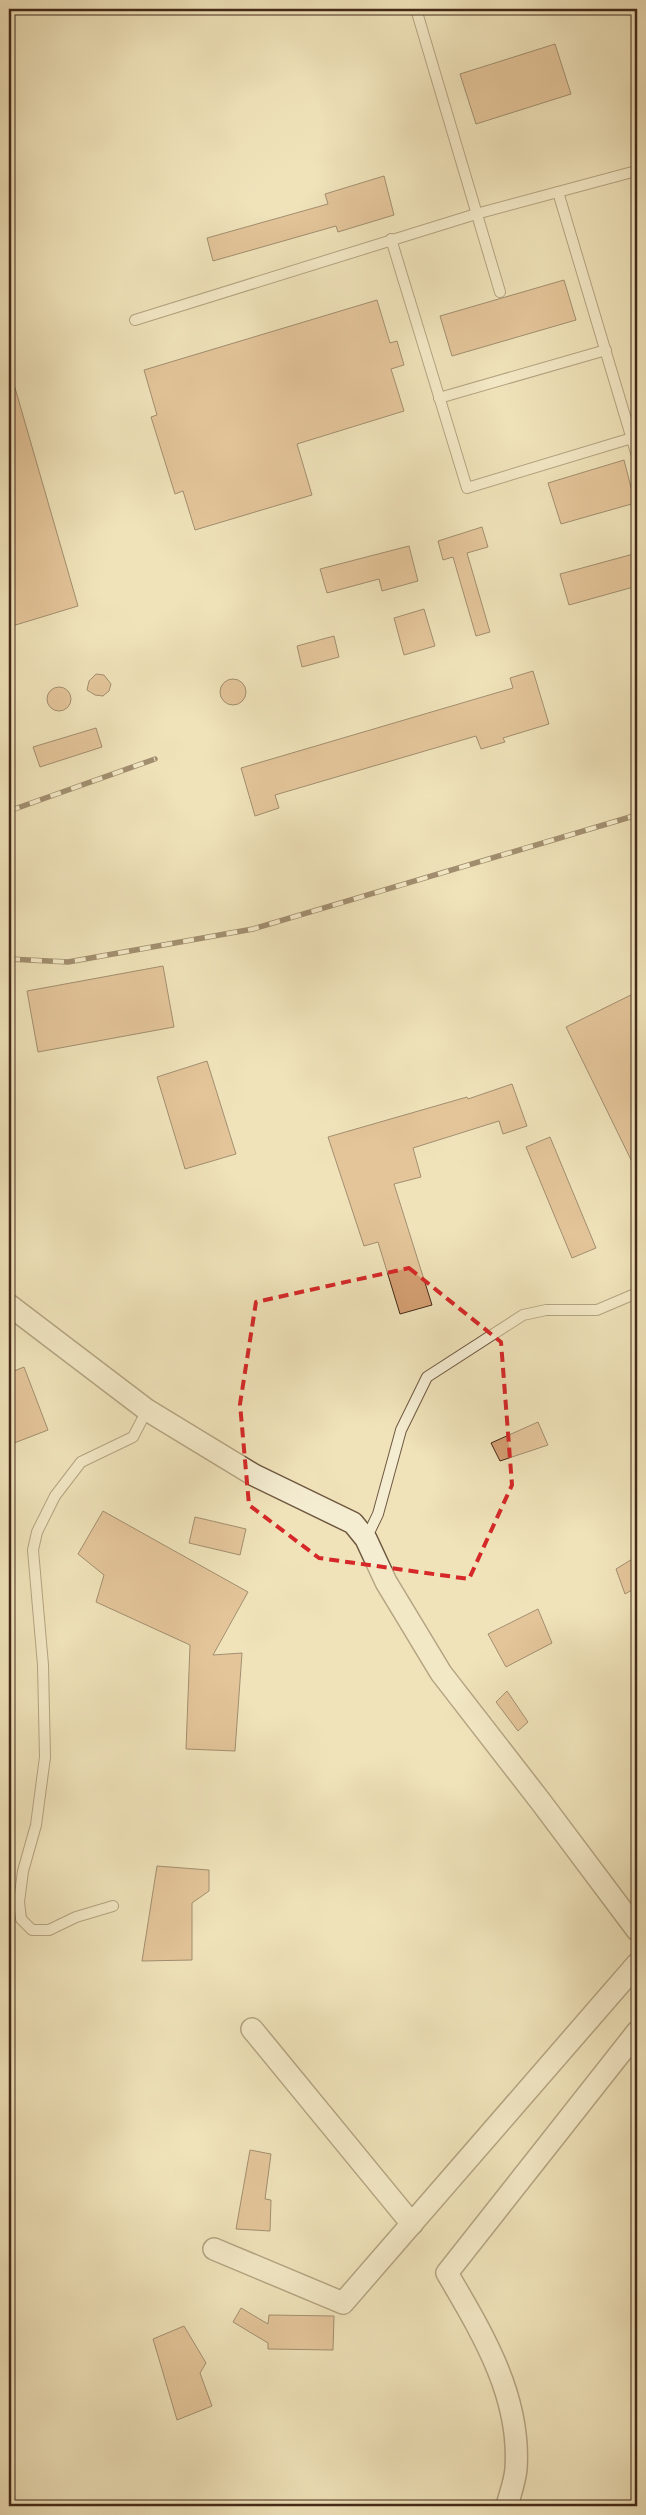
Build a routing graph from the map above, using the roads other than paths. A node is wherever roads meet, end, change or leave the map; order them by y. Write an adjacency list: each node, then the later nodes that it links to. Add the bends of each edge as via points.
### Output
1 (416, 9): 4 (lane)
2 (636, 171): 3 (lane)
3 (558, 192): 4 (lane); 8 (lane)
4 (476, 214): 5 (lane); 6 (lane)
5 (391, 239): 7 (lane); 9 (lane)
6 (500, 292)
7 (135, 320)
8 (606, 350): 9 (lane); 10 (lane)
9 (439, 398): 10 (lane, via 467,488)
10 (632, 438): 11 (lane)
11 (637, 456)
12 (637, 1293): 15 (lane, via 597,1310 546,1310 523,1315 427,1377 401,1430 378,1514)
13 (13, 1317): 14 (street)
14 (147, 1410): 15 (street, via 254,1475 353,1524); 16 (lane, via 133,1437 81,1462 55,1496 36,1532 33,1550 44,1665 45,1756 36,1825 23,1871 19,1902 21,1919 32,1930 49,1930 76,1917)
15 (366, 1539): 17 (street, via 386,1582 441,1673)
16 (113, 1906)
17 (637, 1930)
18 (637, 1964): 21 (street)
19 (252, 2029): 21 (street)
20 (637, 2032): 23 (street, via 447,2273 489,2346 512,2413 516,2469)
21 (412, 2224): 22 (street, via 343,2303)
22 (214, 2249)
23 (507, 2506)

